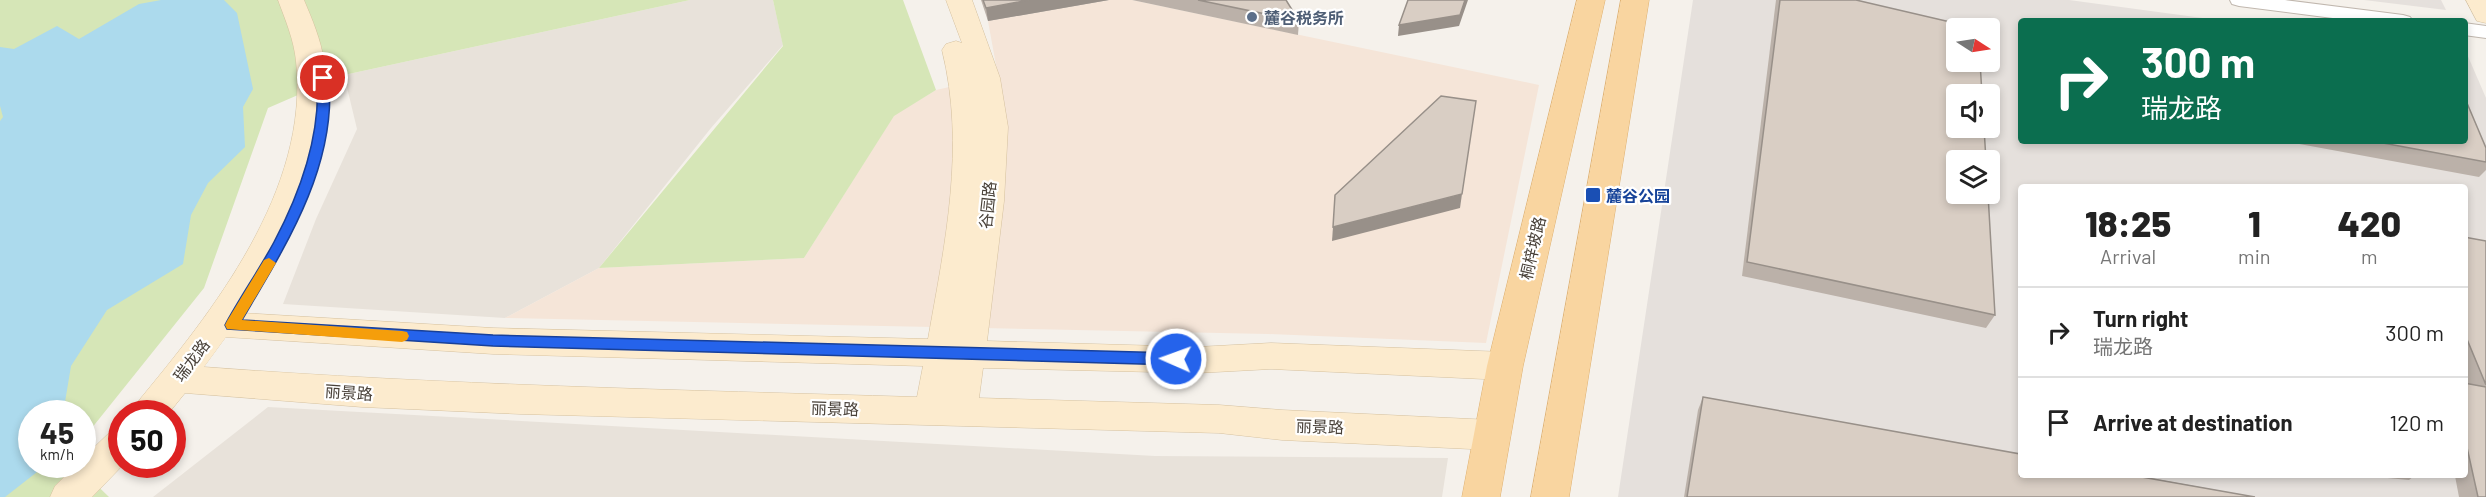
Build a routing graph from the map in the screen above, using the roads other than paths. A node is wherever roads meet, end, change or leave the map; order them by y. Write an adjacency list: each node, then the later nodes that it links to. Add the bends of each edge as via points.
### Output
1 (291, 0): 13 (main road, 瑞龙路, via 302,26 310,63 307,138 292,188)
2 (302, 0): 13 (main road, 瑞龙路, via 321,58 325,99 319,136 306,185 280,243)
3 (939, 0): 14 (main road, 谷园路, via 961,66 969,128)
4 (959, 0): 14 (main road, 谷园路, via 981,62 993,126 991,176)
5 (1591, 0): 15 (main road, 桐梓坡路)
6 (1635, 0): 26 (main road)
7 (2239, 0): 10 (street)
8 (2479, 0): 9 (main road)
9 (2486, 15)
10 (2380, 18)
11 (2468, 30): 12 (street)
12 (2486, 32)
13 (224, 325): 14 (main road, via 493,341); 16 (main road, 瑞龙路)
14 (955, 353): 15 (main road, via 1197,360 1271,356); 19 (main road, 谷园路)
15 (1505, 366): 20 (main road, 桐梓坡路)
16 (185, 379): 17 (main road, 瑞龙路); 18 (main road, 瑞龙路); 19 (main road, 丽景路, via 520,400)
17 (163, 400)
18 (171, 400)
19 (946, 412): 20 (main road, 丽景路, via 1219,419)
20 (1492, 435): 25 (main road, 桐梓坡路)
21 (108, 457): 23 (main road)
22 (108, 472): 24 (main road)
23 (68, 497)
24 (83, 497)
25 (1481, 497)
26 (1550, 497)

